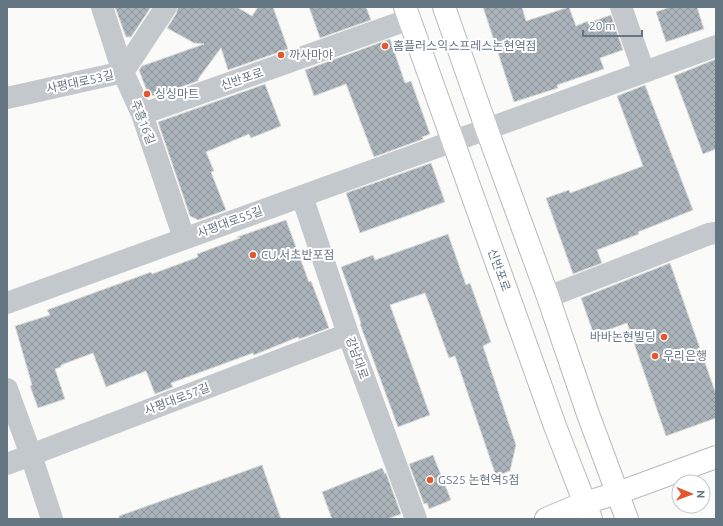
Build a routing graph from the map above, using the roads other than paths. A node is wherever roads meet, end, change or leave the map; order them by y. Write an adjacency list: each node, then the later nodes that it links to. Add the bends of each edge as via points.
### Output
1 (102, 7): 7 (street, 주흥16길)
2 (166, 7): 7 (street, 사평대로53길)
3 (444, 7): 11 (main road)
4 (621, 7): 8 (street)
5 (408, 13): 10 (street, 신반포로); 12 (main road, 신반포로)
6 (716, 46): 8 (street, 사평대로55길)
7 (124, 72): 9 (street, 사평대로53길); 10 (street, 주흥16길)
8 (644, 72): 11 (street, 사평대로55길)
9 (7, 98)
10 (142, 114): 15 (street, 주흥16길)
11 (487, 130): 12 (street, 사평대로55길); 16 (main road)
12 (452, 141): 13 (street, 사평대로55길); 24 (main road, 신반포로)
13 (302, 196): 15 (street, 사평대로55길); 18 (street, 강남대로)
14 (716, 233): 16 (street)
15 (184, 238): 17 (street, 사평대로55길)
16 (548, 297): 23 (main road)
17 (7, 303)
18 (348, 334): 20 (street, 사평대로57길); 26 (street, 강남대로)
19 (7, 389): 20 (street)
20 (31, 455): 22 (street, 사평대로57길); 25 (street)
21 (716, 457): 23 (main road)
22 (7, 464)
23 (618, 493): 24 (main road); 28 (main road)
24 (588, 511): 27 (main road)
25 (52, 519)
26 (416, 519)
27 (546, 519)
28 (627, 519)

